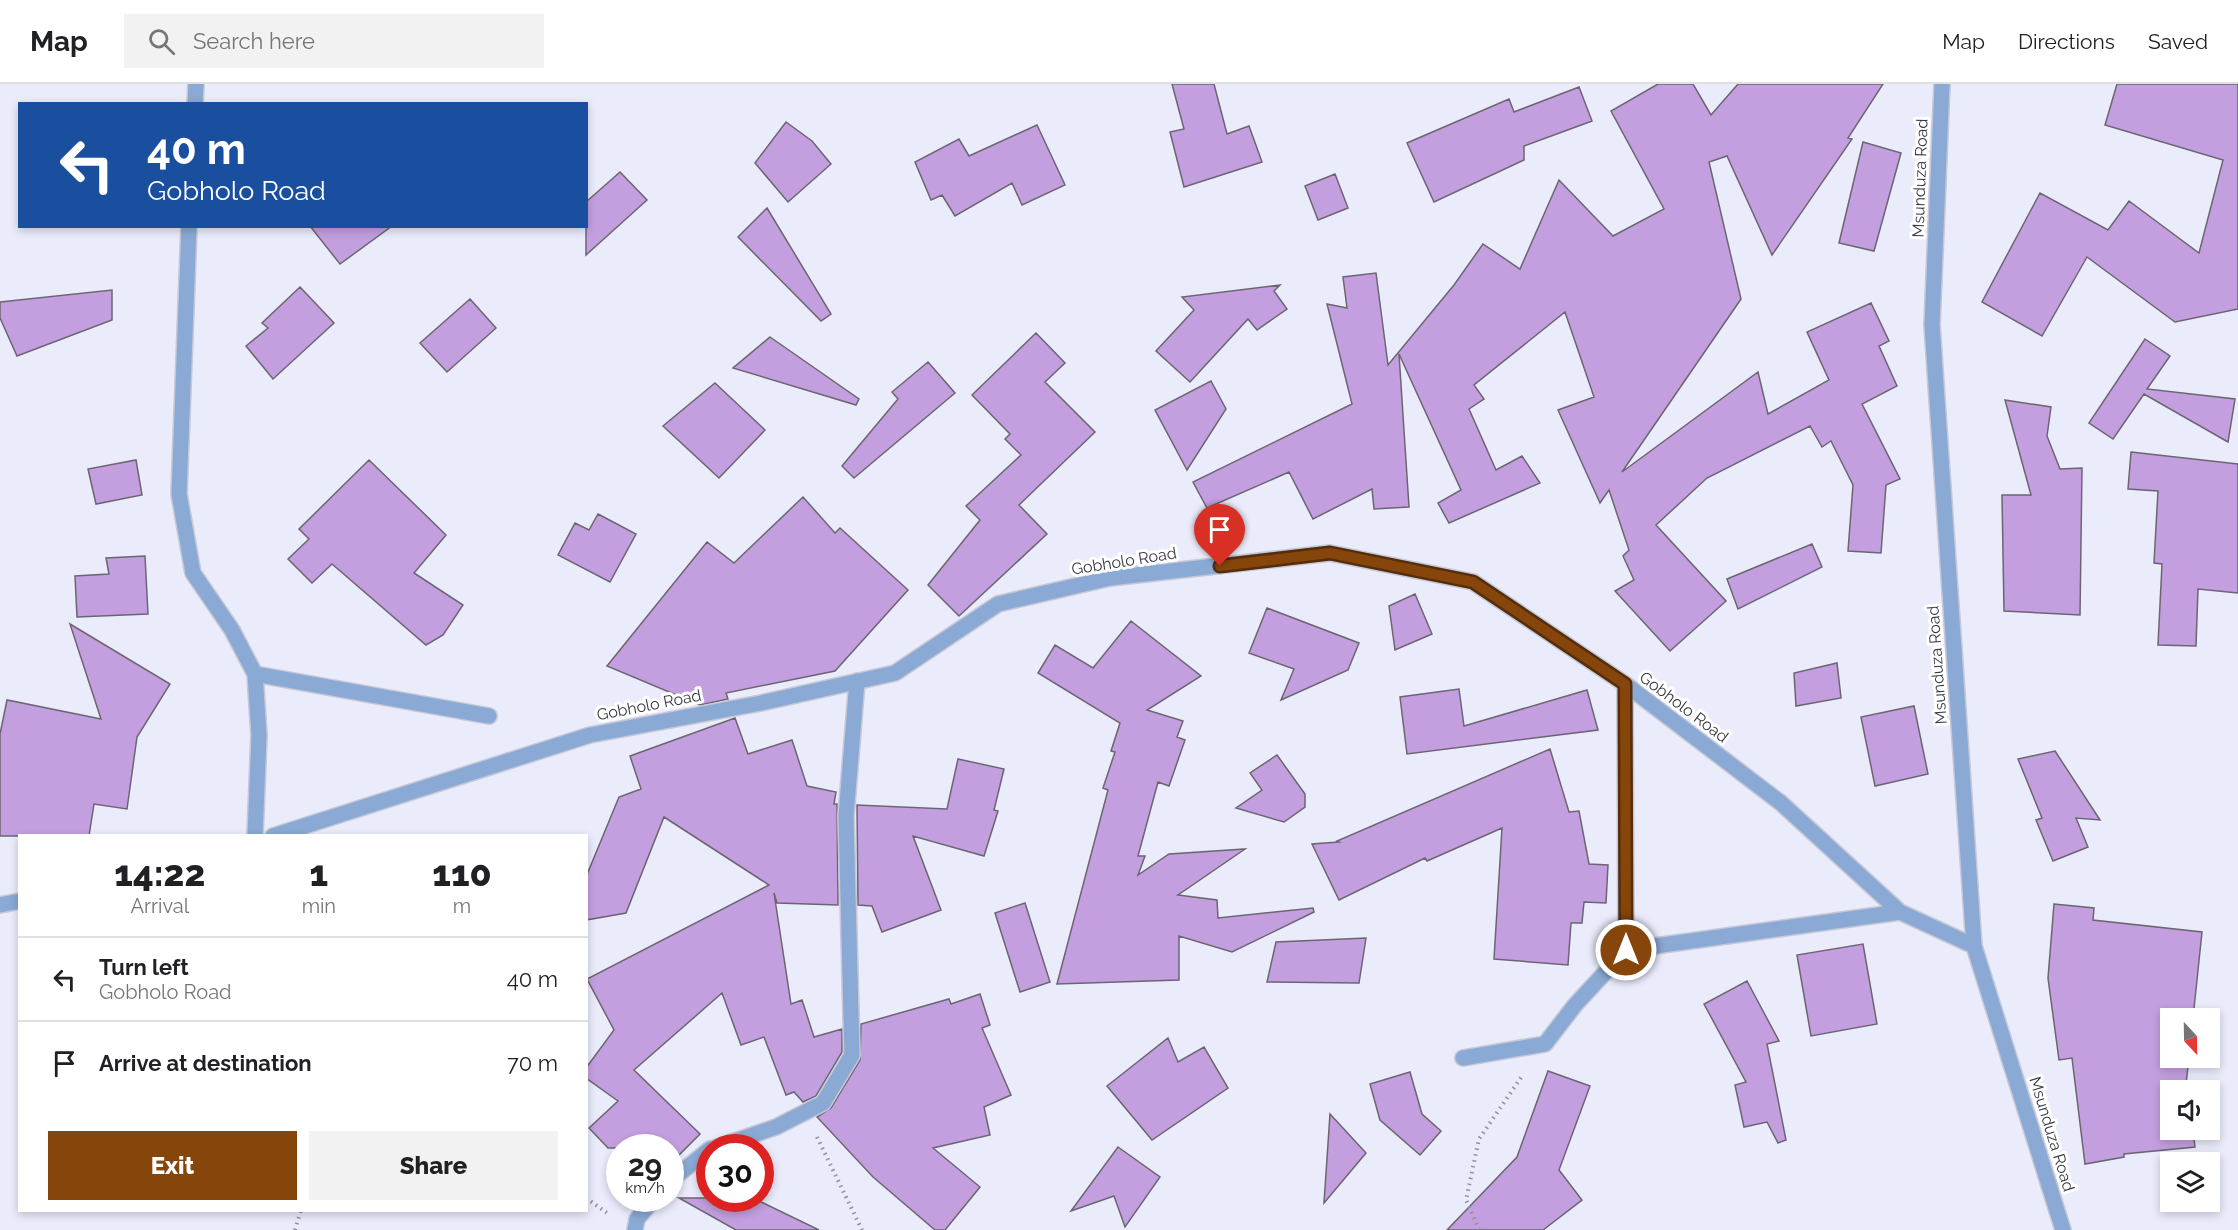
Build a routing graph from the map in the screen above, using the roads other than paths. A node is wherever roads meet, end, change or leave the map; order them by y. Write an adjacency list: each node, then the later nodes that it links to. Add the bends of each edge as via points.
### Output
1 (196, 84): 3 (street)
2 (1942, 84): 14 (street, Msunduza Road, via 1932,325)
3 (195, 102)
4 (189, 228): 5 (street, via 179,494 193,573 232,630)
5 (255, 674): 8 (street); 9 (street, via 259,735)
6 (857, 681): 7 (street, Gobholo Road, via 895,673 998,604 1110,578 1330,553 1473,582); 10 (street, Gobholo Road, via 590,735); 17 (street, via 846,816 852,1055 823,1103)
7 (1625, 684): 13 (street, Gobholo Road, via 1781,803); 15 (street)
8 (489, 716)
9 (255, 834)
10 (279, 834)
11 (18, 901): 12 (street)
12 (0, 905)
13 (1900, 912): 14 (street, Gobholo Road); 15 (street)
14 (1974, 946): 22 (street, Msunduza Road)
15 (1626, 950): 16 (street, via 1545,1044)
16 (1463, 1058)
17 (756, 1134)
18 (696, 1160): 19 (street)
19 (684, 1170)
20 (643, 1212): 21 (street)
21 (634, 1230)
22 (2063, 1230)

